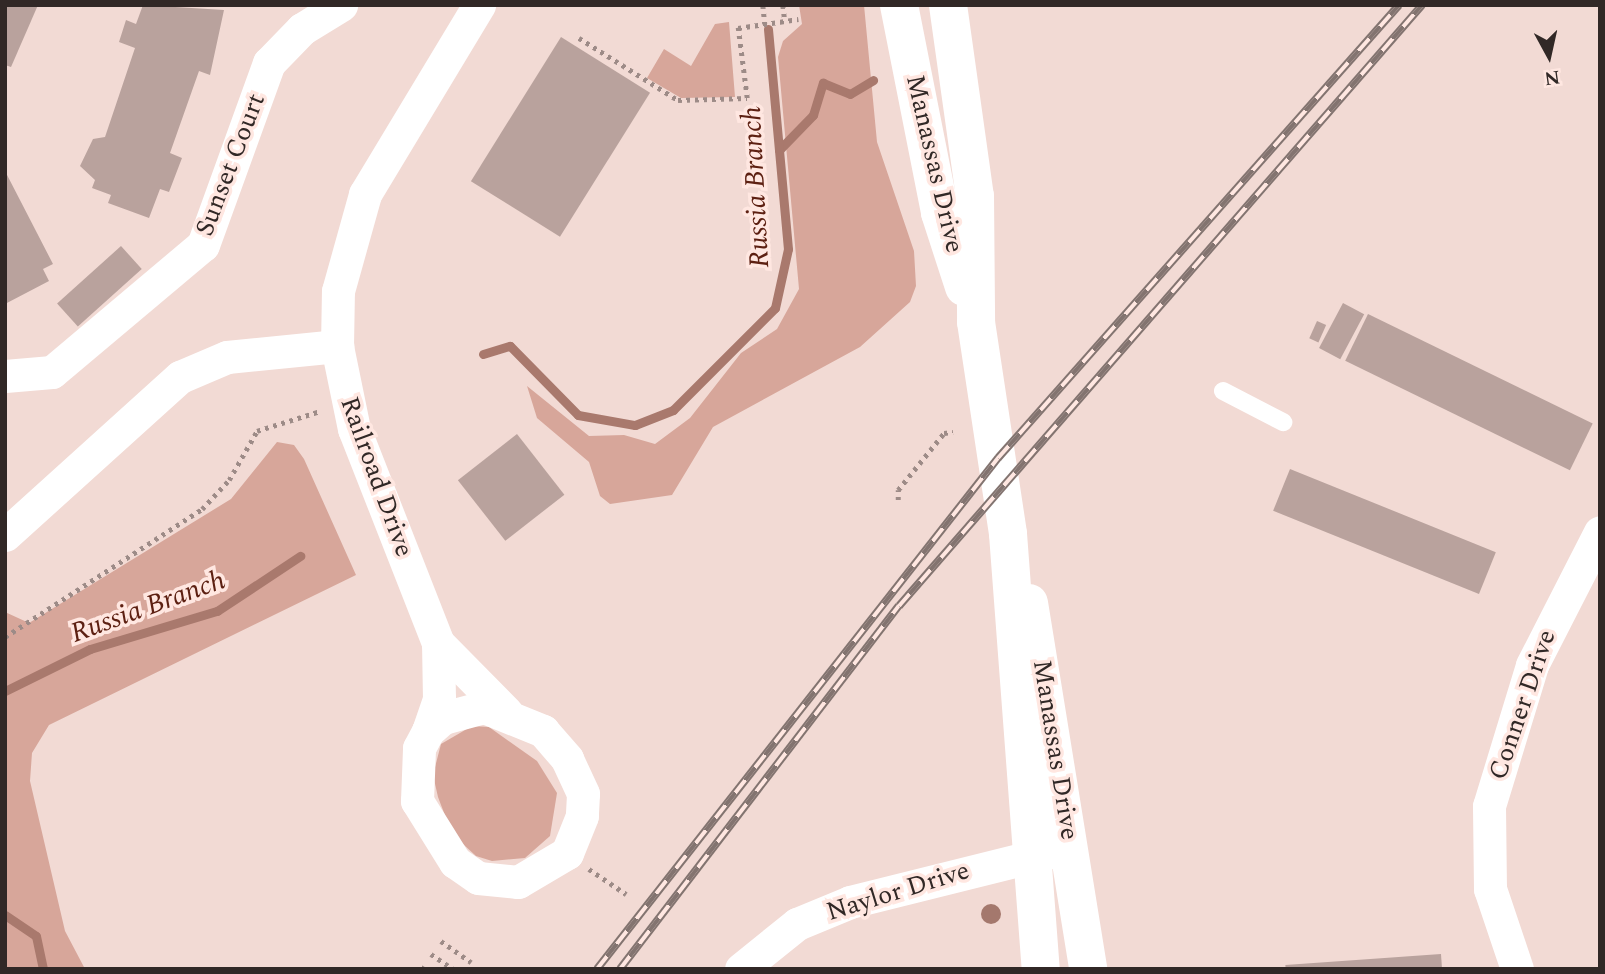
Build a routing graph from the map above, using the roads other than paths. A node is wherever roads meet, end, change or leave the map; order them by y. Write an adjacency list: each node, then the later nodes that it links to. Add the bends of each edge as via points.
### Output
1 (341, 5): 7 (street, Sunset Court, via 302,29 269,63 203,245 52,372)
2 (479, 5): 6 (street, Railroad Drive, via 365,194 338,291)
3 (899, 5): 5 (main road, Manassas Drive, via 940,213)
4 (948, 5): 5 (main road, Manassas Drive, via 975,196)
5 (976, 322): 11 (main road, Manassas Drive)
6 (337, 346): 12 (street, via 227,357 180,377); 13 (street, Railroad Drive, via 348,403)
7 (5, 376)
8 (1223, 391): 9 (lane)
9 (1283, 422)
10 (1600, 532): 21 (street, Conner Drive, via 1532,665 1489,806 1490,889)
11 (1007, 534): 16 (main road, Manassas Drive, via 1035,623); 17 (main road, Manassas Drive)
12 (5, 535)
13 (438, 643): 14 (street, Railroad Drive); 15 (street, Railroad Drive, via 439,699)
14 (506, 712): 15 (street, Railroad Drive, via 464,709); 15 (street, Railroad Drive, via 526,719 557,745 583,794 582,816 567,853 518,882 478,878 439,846 417,801 419,748)
15 (428, 731)
16 (1071, 848): 17 (street, Naylor Drive); 20 (main road, Manassas Drive)
17 (1031, 855): 18 (street, Naylor Drive, via 850,902 797,924); 19 (main road, Manassas Drive)
18 (741, 969)
19 (1041, 969)
20 (1088, 969)
21 (1517, 969)

